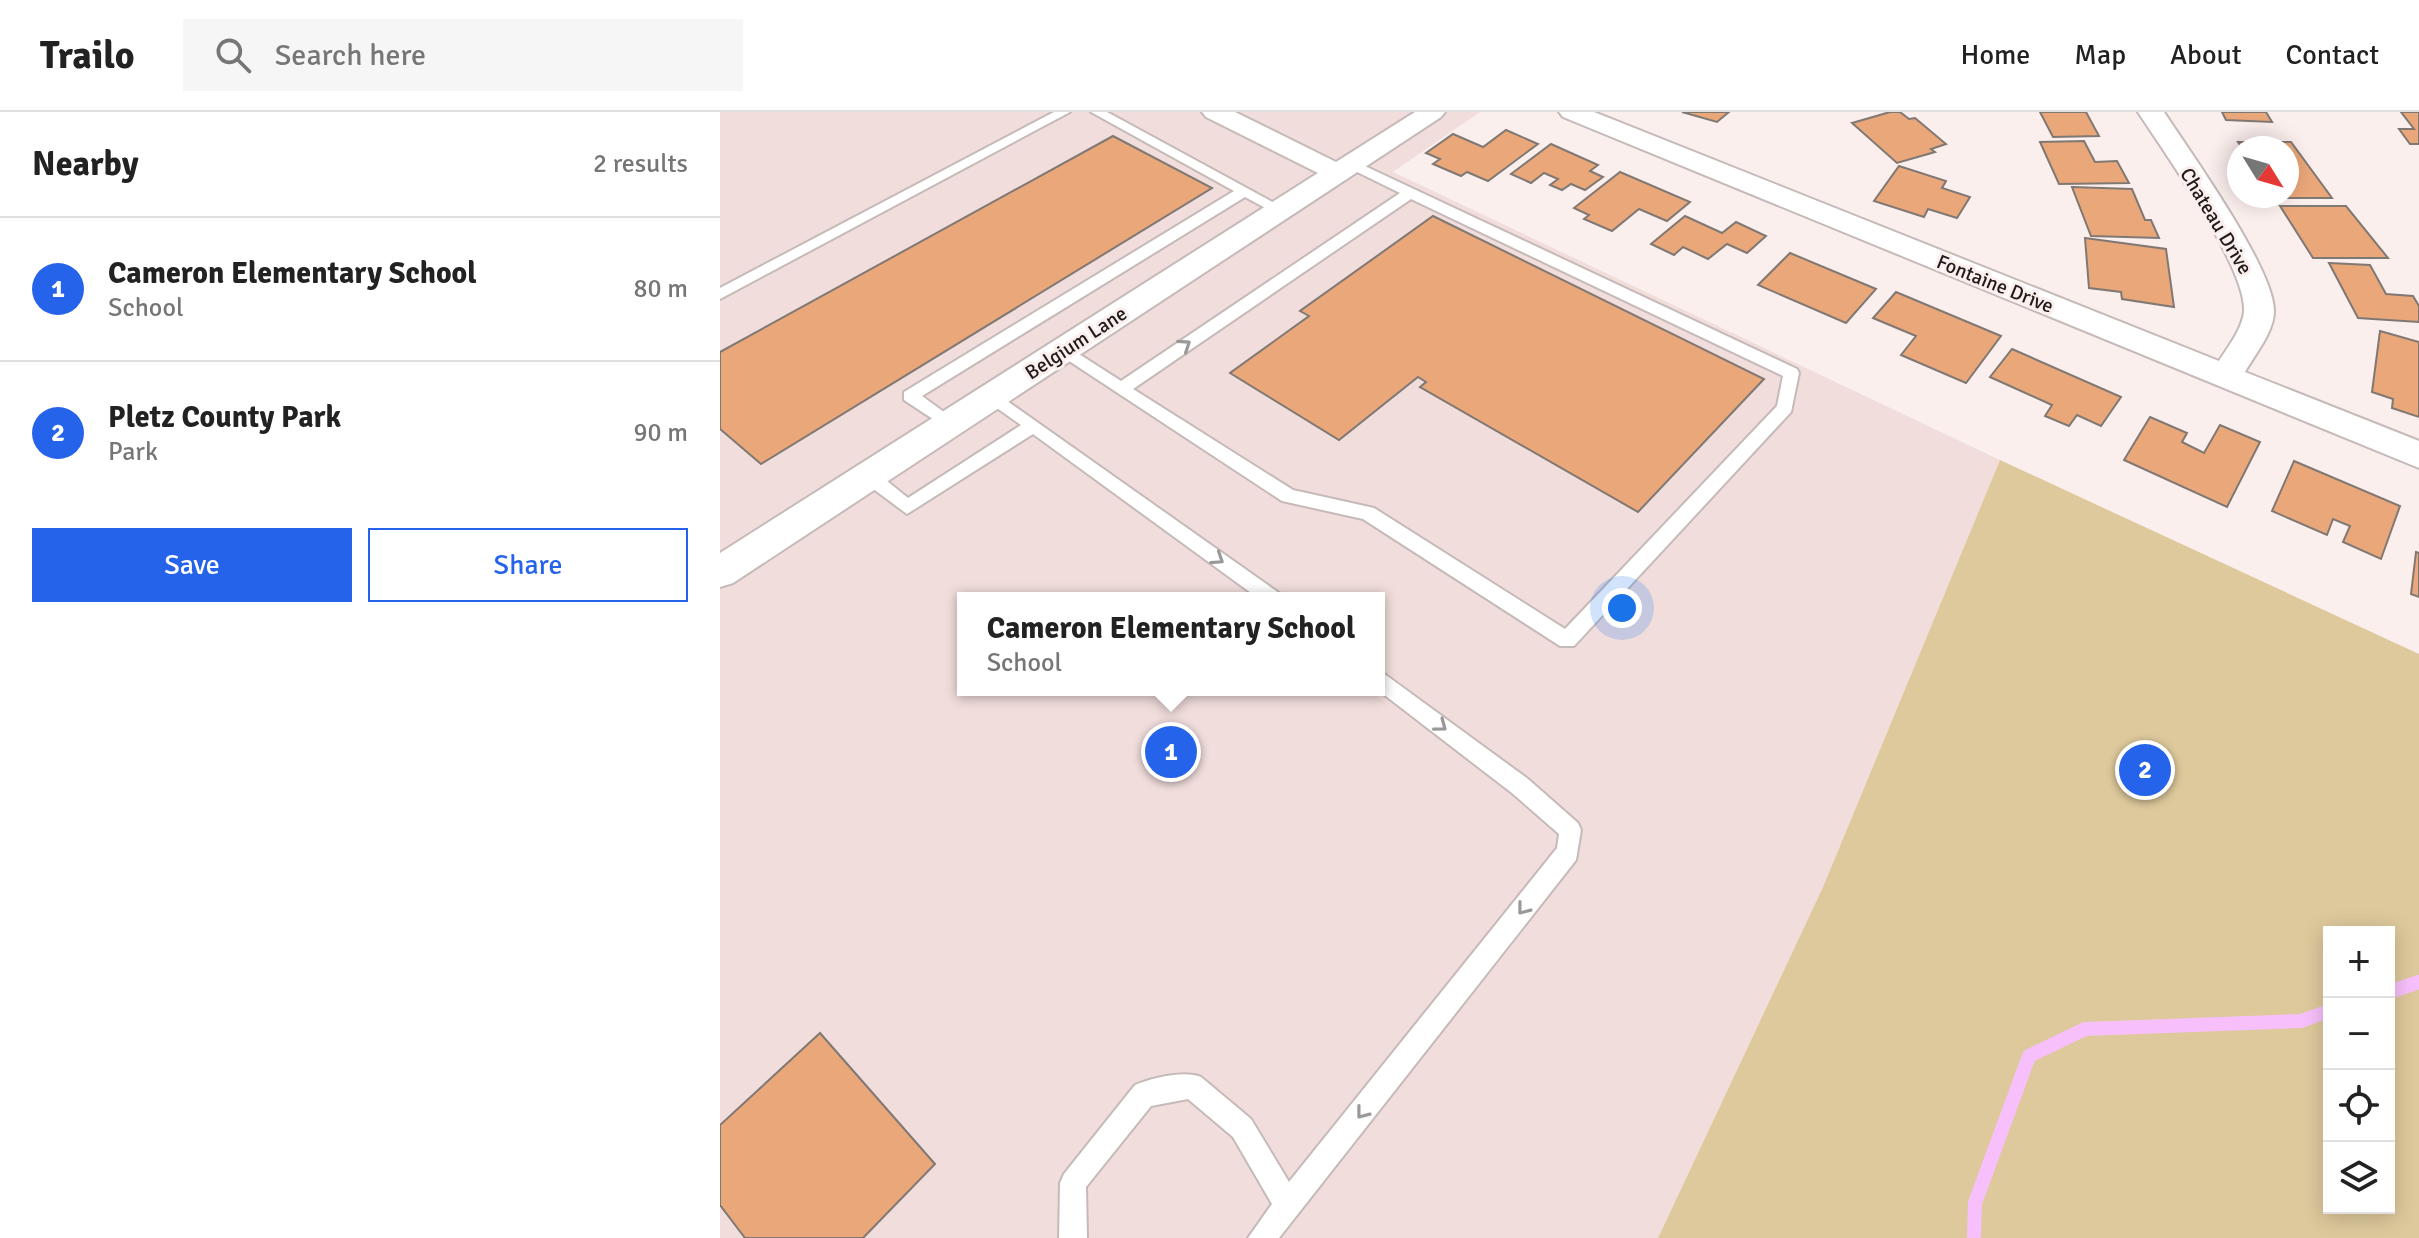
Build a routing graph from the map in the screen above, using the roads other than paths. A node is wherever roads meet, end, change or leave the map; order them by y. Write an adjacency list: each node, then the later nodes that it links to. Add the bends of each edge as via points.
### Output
1 (1064, 112): 11 (lane)
2 (1097, 112): 8 (lane)
3 (1432, 112): 7 (street, Belgium Lane)
4 (1572, 112): 13 (street, Fontaine Drive)
5 (2151, 112): 13 (street, Chateau Drive, via 2242,260 2257,294 2259,311)
6 (1231, 115): 7 (street)
7 (1345, 168): 9 (lane); 10 (street, Belgium Lane)
8 (1244, 191): 10 (lane); 16 (lane, via 910,396)
9 (1410, 193): 14 (lane, one-way to 9); 14 (lane, via 1791,373 1785,408 1567,640 1368,513 1288,496)
10 (1280, 210): 12 (street, Belgium Lane)
11 (720, 294)
12 (1062, 351): 14 (lane); 15 (street, Belgium Lane)
13 (2225, 378): 18 (street, Fontaine Drive)
14 (1121, 389)
15 (993, 397): 16 (street, Belgium Lane); 17 (lane)
16 (951, 423): 19 (street, Belgium Lane)
17 (1031, 427): 19 (lane, via 907,507); 21 (lane, one-way to 21)
18 (2419, 455)
19 (870, 477): 20 (street, Belgium Lane)
20 (725, 561)
21 (1263, 592)
22 (1385, 684): 23 (lane, one-way to 23, via 1570,830 1568,852)
23 (1288, 1206): 24 (lane, via 1242,1128 1192,1086 1144,1094 1073,1183); 25 (lane)
24 (1073, 1238)
25 (1262, 1238)

